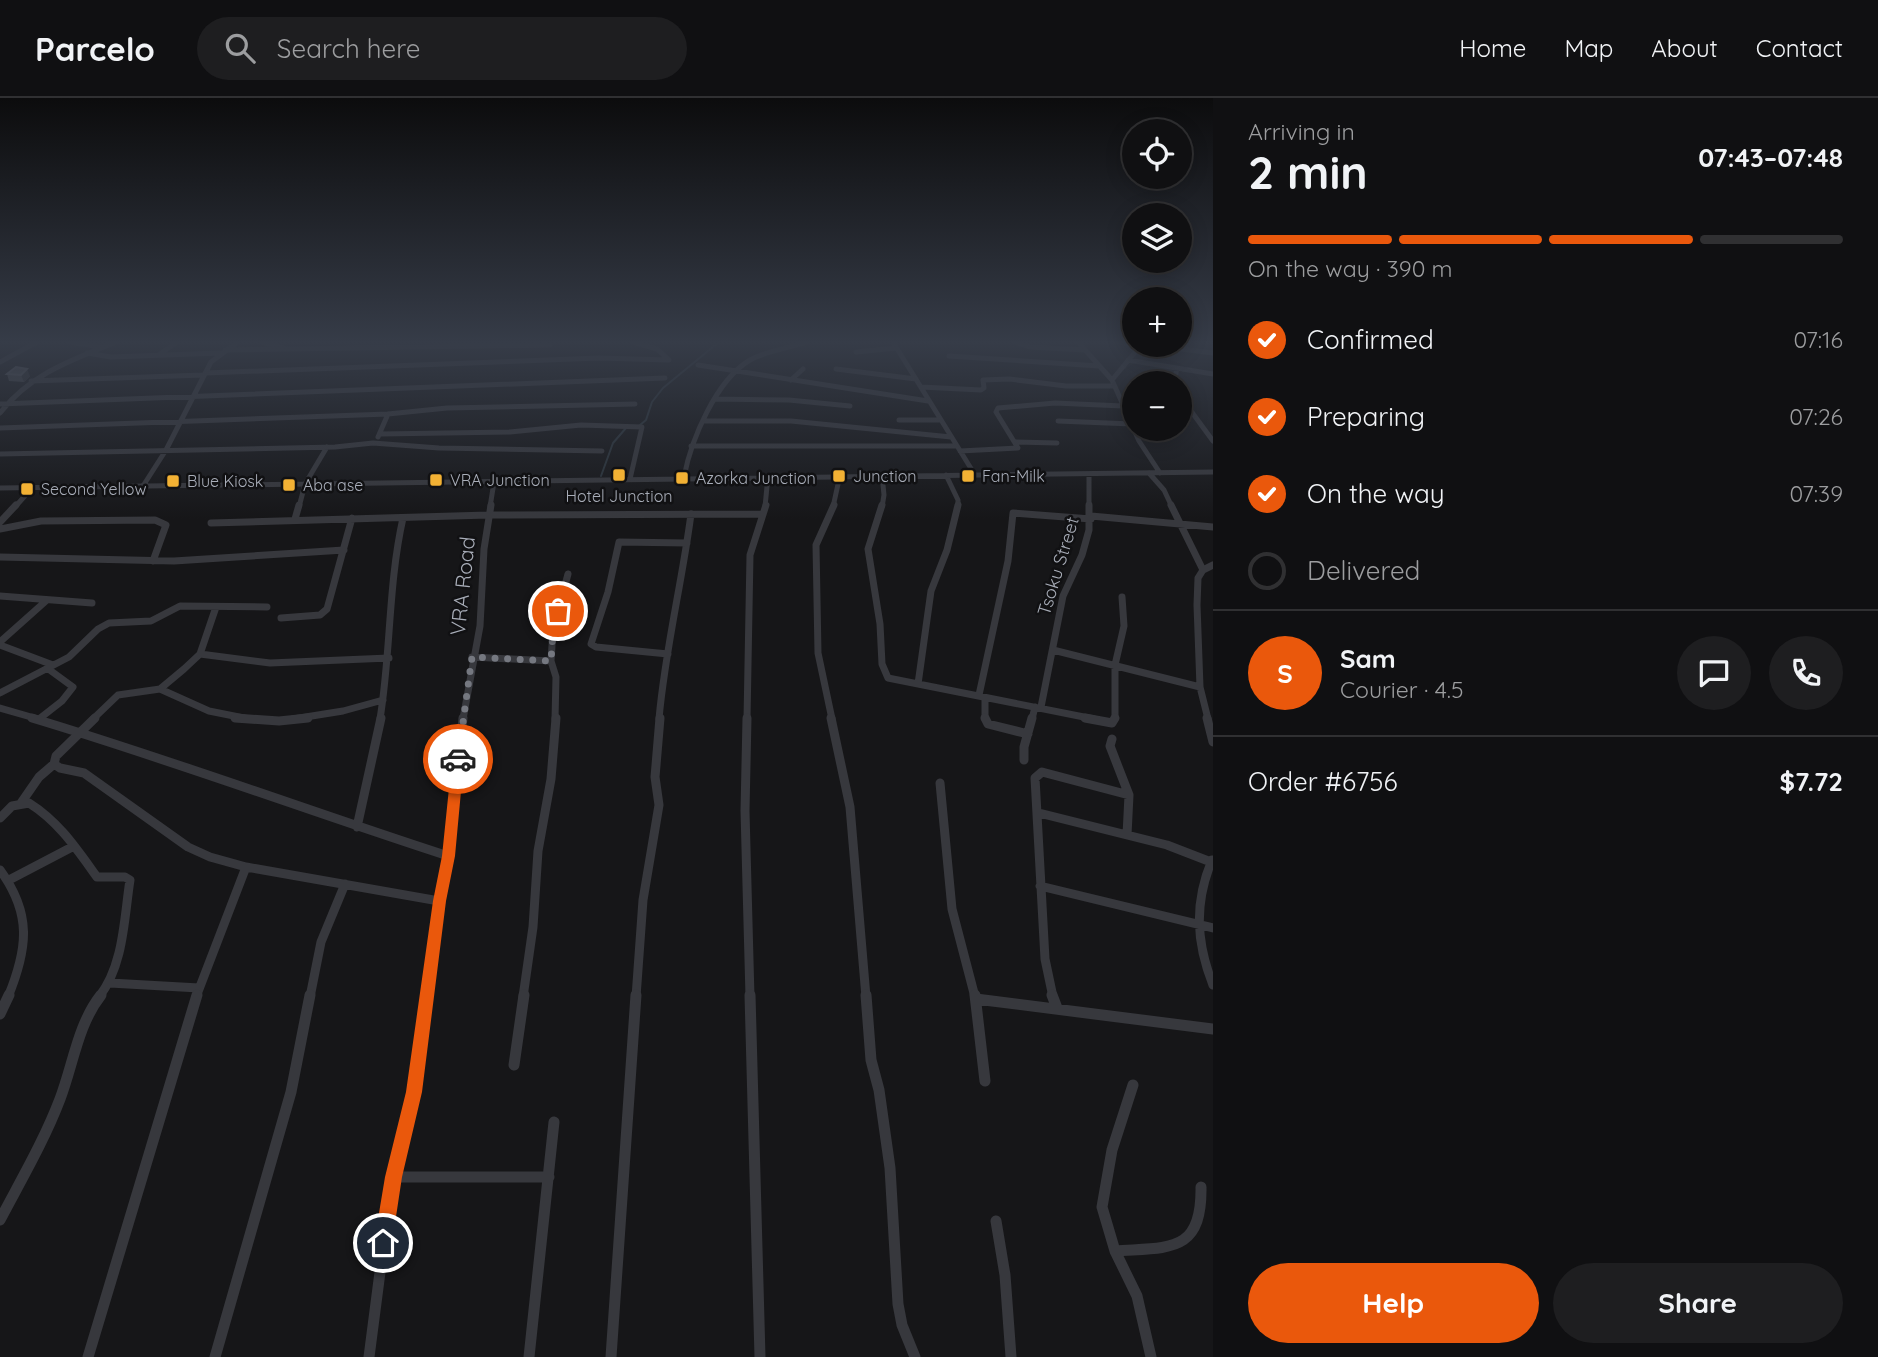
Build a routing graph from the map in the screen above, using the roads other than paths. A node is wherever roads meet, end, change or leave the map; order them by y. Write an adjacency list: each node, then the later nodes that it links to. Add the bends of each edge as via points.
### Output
1 (715, 400): 17 (street)
2 (10, 401): 7 (street)
3 (78, 401): 7 (street)
4 (192, 401): 19 (street)
5 (797, 401): 10 (street)
6 (928, 401): 16 (street)
7 (8, 403): 8 (street); 13 (street)
8 (0, 404)
9 (635, 404): 14 (street, via 447,408)
10 (850, 406)
11 (1122, 406): 26 (street, via 1055,403 998,408 996,412)
12 (1192, 412): 25 (street)
13 (0, 413)
14 (388, 414): 19 (street); 22 (street)
15 (899, 420): 16 (street)
16 (940, 420): 23 (street)
17 (705, 421): 23 (street, via 797,421); 29 (street)
18 (1058, 421): 20 (street)
19 (181, 422): 21 (street); 32 (street)
20 (1122, 424)
21 (0, 428)
22 (380, 434): 27 (street); 45 (street, via 510,432 581,425 642,427)
23 (951, 437): 31 (street)
24 (1142, 441): 37 (street)
25 (1213, 441)
26 (1016, 442): 28 (street); 31 (street, via 1016,449)
27 (373, 443): 30 (street); 33 (street)
28 (1057, 443)
29 (691, 446): 31 (street); 44 (street)
30 (327, 447): 32 (street); 47 (street)
31 (959, 448): 41 (street)
32 (166, 450): 34 (street); 48 (street)
33 (602, 451)
34 (0, 454)
35 (1213, 472): 37 (street)
36 (1149, 473): 37 (street); 42 (street); 60 (street, via 1164,490)
37 (1160, 473)
38 (840, 475): 39 (street); 43 (street); 143 (street, via 837,497 816,545 818,653 850,807 870,1046 890,1168 898,1304)
39 (882, 475): 40 (street); 86 (street, via 886,494 868,549 881,664 888,678)
40 (946, 475): 41 (street); 86 (street, via 958,509 927,608)
41 (975, 475): 42 (street)
42 (1089, 475): 56 (street, Tsoku Street)
43 (768, 476): 44 (street); 52 (street, via 768,507)
44 (684, 477): 45 (street)
45 (630, 479): 46 (street)
46 (494, 482): 47 (street); 53 (street, VRA Road)
47 (305, 484): 48 (street); 57 (street)
48 (143, 486): 50 (street)
49 (0, 488): 50 (street)
50 (32, 488): 58 (street)
51 (691, 514): 52 (street); 53 (street); 63 (street)
52 (762, 514): 142 (street, via 750,555 745,811)
53 (488, 515): 55 (street); 81 (street, VRA Road, via 480,626)
54 (352, 518): 55 (street); 57 (street); 64 (street)
55 (403, 518): 82 (street, via 394,558)
56 (1091, 518): 60 (street); 78 (street, Tsoku Street, via 1082,555 1063,596); 90 (street, via 1013,513)
57 (295, 519): 59 (street)
58 (0, 522)
59 (211, 523)
60 (1181, 524): 61 (street); 68 (street)
61 (1213, 527)
62 (0, 529): 66 (street, via 40,521 155,520 166,530)
63 (687, 543): 80 (street); 80 (street, via 619,542 591,644)
64 (344, 550): 66 (street); 76 (street, via 327,609 320,615)
65 (0, 557): 66 (street)
66 (153, 561)
67 (1213, 565): 68 (street)
68 (1203, 570): 87 (street, via 1197,596)
69 (568, 574): 83 (street, via 553,631)
70 (0, 596): 72 (street)
71 (1122, 597): 84 (street, via 1124,626)
72 (47, 600): 73 (street); 77 (street)
73 (92, 603)
74 (216, 607): 75 (street); 79 (street); 85 (street, via 180,606 151,621 103,625 76,651)
75 (267, 607)
76 (281, 618)
77 (0, 643): 85 (street)
78 (1053, 650): 84 (street); 92 (street, Tsoku Street)
79 (200, 654): 82 (street, via 270,663); 88 (street)
80 (668, 654): 141 (street, via 655,777 659,805 643,901)
81 (472, 657): 83 (street); 110 (street, VRA Road)
82 (389, 658): 91 (street)
83 (551, 661): 127 (street, via 556,712 551,779 538,851 533,927)
84 (1115, 665): 87 (street); 92 (street, via 1115,721 1106,723)
85 (50, 667): 89 (street); 94 (street, via 73,687)
86 (918, 684): 90 (street)
87 (1200, 687): 95 (street)
88 (160, 689): 91 (street, via 214,713 257,720 315,716); 96 (street, via 118,695)
89 (0, 694)
90 (982, 696): 92 (street); 97 (street, via 988,724)
91 (383, 700): 107 (street)
92 (1038, 707): 97 (street, Tsoku Street)
93 (0, 708): 94 (street)
94 (39, 719): 96 (street)
95 (1211, 726): 99 (street)
96 (81, 732): 101 (street, via 56,756); 107 (street)
97 (1028, 734): 100 (street, Tsoku Street)
98 (1112, 739): 103 (street, via 1110,746)
99 (1213, 742)
100 (1024, 760)
101 (54, 764): 104 (street, via 38,777); 112 (street, via 84,774 188,848)
102 (940, 783): 123 (street, via 952,909)
103 (1129, 795): 105 (street, via 1042,772 1035,778); 108 (street)
104 (21, 803): 106 (street); 109 (street, via 48,815)
105 (1040, 813): 108 (street); 116 (street)
106 (0, 818)
107 (357, 827): 110 (street)
108 (1127, 835): 111 (street)
109 (74, 846): 114 (street); 120 (street, via 97,877 130,880)
110 (448, 856): 117 (street, VRA Road)
111 (1212, 860): 118 (street, via 1200,889)
112 (246, 867): 115 (street); 122 (street)
113 (0, 870): 114 (street)
114 (9, 880): 125 (street, via 20,900 25,929 22,963)
115 (345, 884): 117 (street); 138 (street, via 321,942 291,1092)
116 (1040, 886): 118 (street); 124 (street, via 1045,959)
117 (439, 901): 131 (street, VRA Road, via 414,1092)
118 (1199, 924): 119 (street); 121 (street, via 1202,956)
119 (1213, 928)
120 (110, 983): 122 (street); 134 (street, via 89,1010 51,1120)
121 (1213, 985)
122 (199, 988): 137 (street)
123 (976, 999): 124 (street); 128 (street)
124 (1057, 1008): 126 (street)
125 (0, 1014)
126 (1213, 1029)
127 (514, 1065)
128 (985, 1081)
129 (1133, 1085): 136 (street, via 1103,1192 1103,1217)
130 (554, 1122): 132 (street)
131 (393, 1177): 132 (street); 139 (street, VRA Road)
132 (548, 1177): 140 (street)
133 (1201, 1187): 136 (street, via 1199,1222 1192,1235 1182,1242)
134 (0, 1220)
135 (996, 1221): 144 (street)
136 (1115, 1251): 145 (street, via 1137,1296)
137 (88, 1357)
138 (215, 1357)
139 (369, 1357)
140 (529, 1357)
141 (611, 1357)
142 (760, 1357)
143 (915, 1357)
144 (1011, 1357)
145 (1152, 1357)

